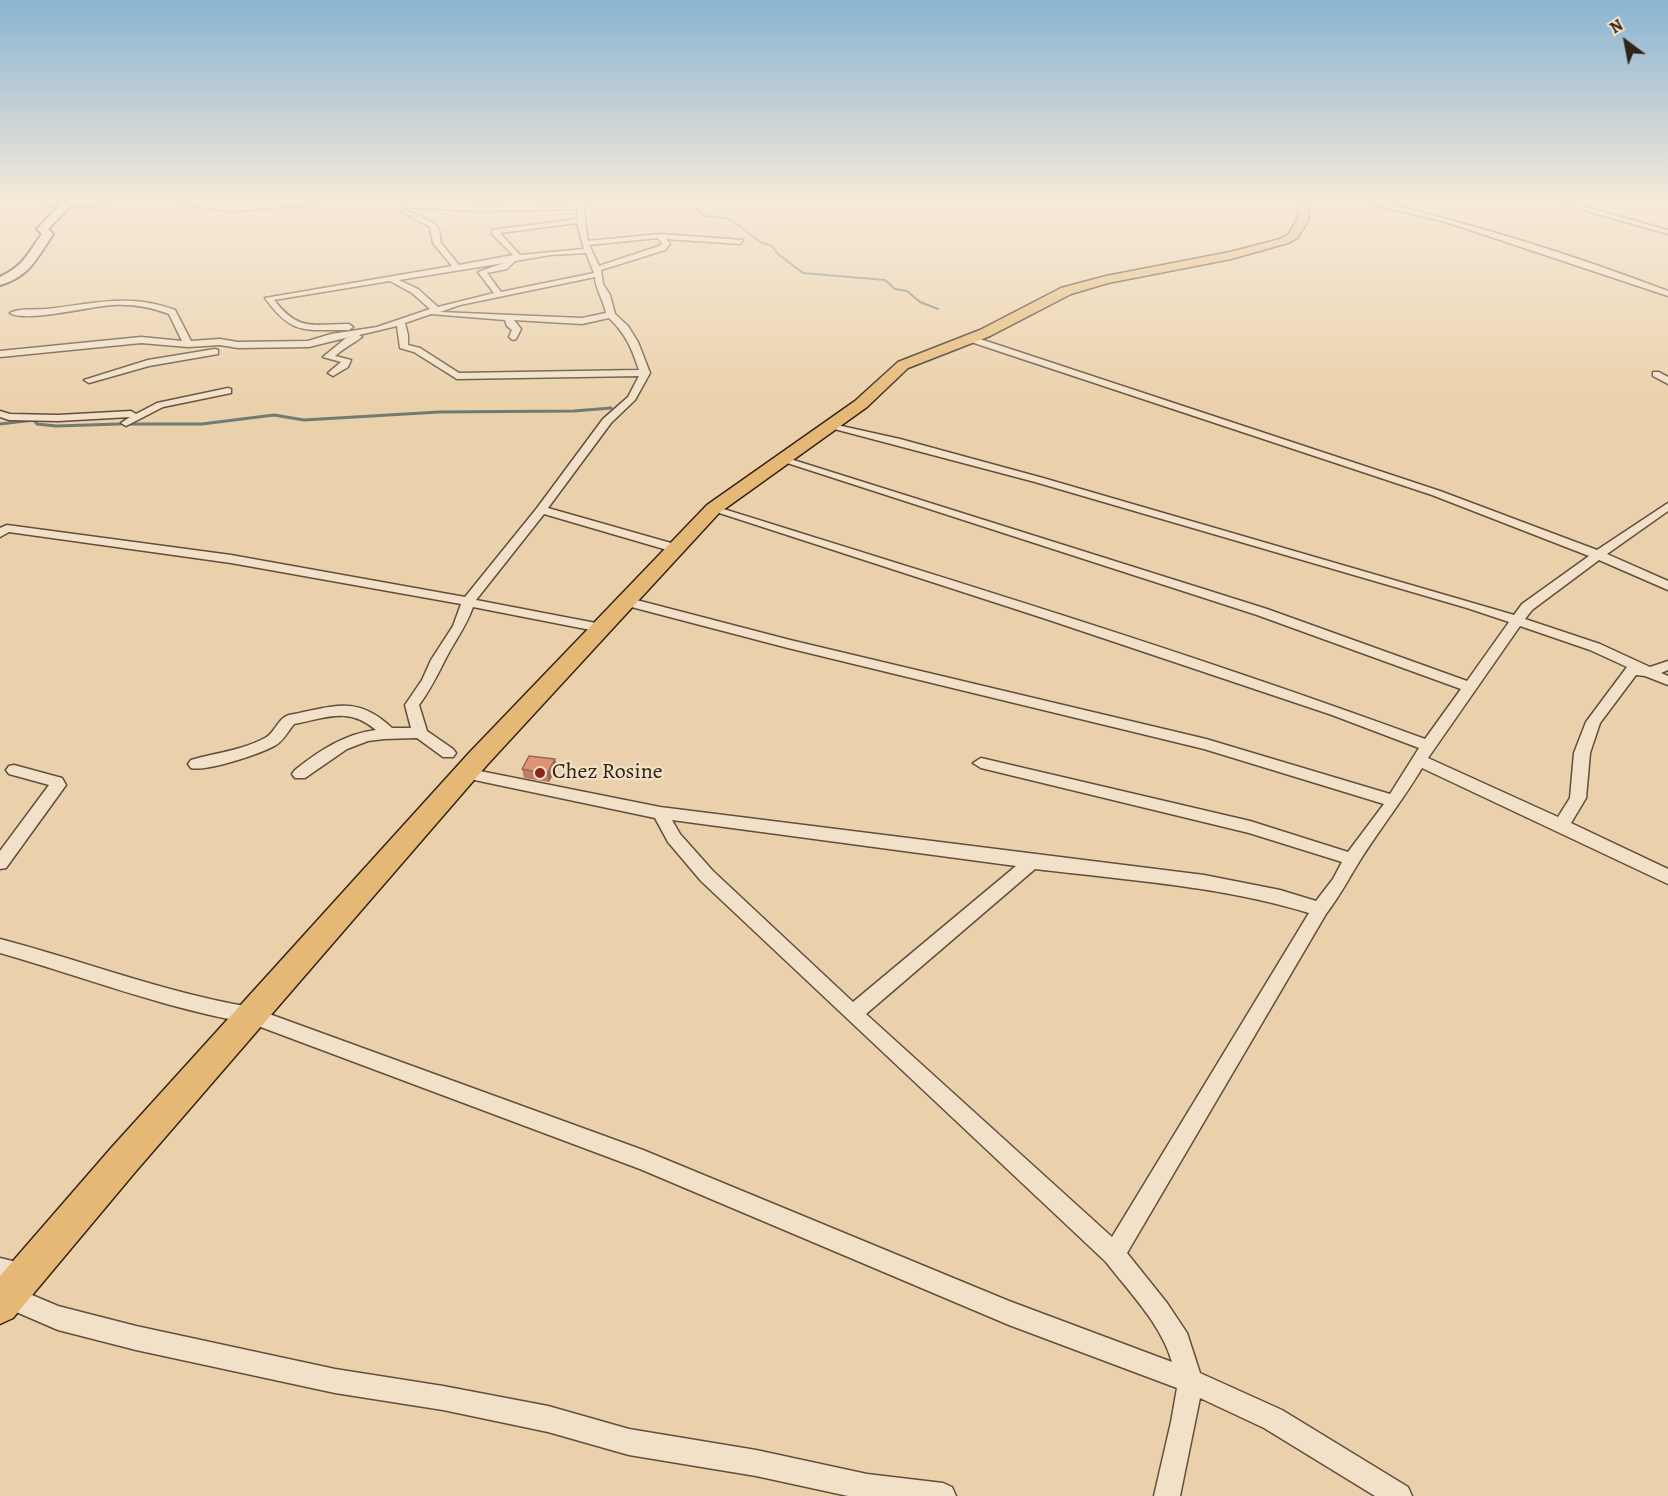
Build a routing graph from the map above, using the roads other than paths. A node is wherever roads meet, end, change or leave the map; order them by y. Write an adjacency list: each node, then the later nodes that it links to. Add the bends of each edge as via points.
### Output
1 (20, 270): 10 (street)
2 (446, 270): 9 (street)
3 (492, 270): 11 (street, via 482,272)
4 (596, 270): 8 (street)
5 (613, 270): 8 (street)
6 (1158, 270): 20 (main road, via 1084,285 1047,299)
7 (1601, 270): 12 (street)
8 (599, 276): 11 (street); 15 (street)
9 (392, 279): 13 (street, via 415,291); 18 (street, via 269,298 278,312 297,327)
10 (0, 280)
11 (499, 294): 13 (street)
12 (1668, 294)
13 (431, 311): 16 (street); 17 (street)
14 (14, 313): 21 (street, via 141,302 172,312)
15 (611, 315): 16 (street, via 582,321); 25 (street, via 634,342)
16 (509, 318): 19 (street, via 517,329)
17 (400, 321): 18 (street); 25 (street, via 403,346 417,350 457,376)
18 (378, 329): 22 (street, via 309,344); 24 (street, via 349,340 328,357 346,360)
19 (513, 337)
20 (971, 339): 31 (main road, via 903,365 861,404); 38 (street, via 1436,493)
21 (188, 344): 22 (street); 23 (street, via 158,340 118,342)
22 (275, 344): 27 (street, via 168,359)
23 (0, 354)
24 (333, 373)
25 (645, 373): 35 (street, via 632,398 607,421)
26 (1656, 374): 28 (street)
27 (89, 380)
28 (1668, 381)
29 (228, 391): 30 (street, via 160,405 128,418)
30 (0, 414)
31 (828, 426): 32 (main road); 42 (street, via 1039,480)
32 (783, 460): 34 (main road); 47 (street, via 1251,608)
33 (1668, 506): 38 (street)
34 (713, 509): 37 (main road); 51 (street, via 1051,616)
35 (542, 510): 37 (street); 41 (street)
36 (0, 533): 41 (street, via 7,528 183,551)
37 (674, 548): 40 (main road)
38 (1598, 555): 39 (street); 42 (street, via 1527,607)
39 (1668, 586)
40 (625, 601): 43 (main road); 57 (street, via 799,647 1206,744)
41 (468, 602): 43 (street); 49 (street, via 460,626 412,705)
42 (1518, 619): 45 (street); 47 (street)
43 (600, 628): 55 (main road)
44 (1668, 665): 45 (street)
45 (1650, 672): 46 (street); 59 (street, via 1632,670 1593,722 1582,753 1578,798)
46 (1668, 681)
47 (1470, 687): 51 (street)
48 (386, 731): 49 (street); 53 (street, via 369,717 350,710 289,720 272,741); 56 (street, via 344,742)
49 (420, 733): 50 (street)
50 (448, 753)
51 (1425, 753): 57 (street); 59 (street)
52 (981, 763): 60 (street, via 1250,827)
53 (196, 765)
54 (14, 770): 62 (street, via 58,785)
55 (465, 773): 58 (street); 67 (main road)
56 (300, 774)
57 (1394, 801): 60 (street)
58 (660, 813): 61 (street); 66 (street, via 674,838 707,876)
59 (1561, 825): 63 (street)
60 (1352, 859): 64 (street)
61 (1032, 862): 64 (street, via 1204,882); 66 (street)
62 (0, 863)
63 (1668, 877)
64 (1320, 909): 68 (street)
65 (0, 946): 67 (street, via 203,1008)
66 (853, 1014): 68 (street)
67 (250, 1015): 70 (main road); 72 (street, via 643,1160 1009,1313)
68 (1114, 1254): 72 (street, via 1160,1311 1178,1342)
69 (0, 1269): 70 (street)
70 (25, 1274): 71 (main road)
71 (3, 1300): 73 (street, via 136,1338 335,1381 548,1419 629,1442 867,1487)
72 (1190, 1381): 74 (street); 75 (street, via 1273,1419)
73 (943, 1496)
74 (1167, 1496)
75 (1399, 1496)

